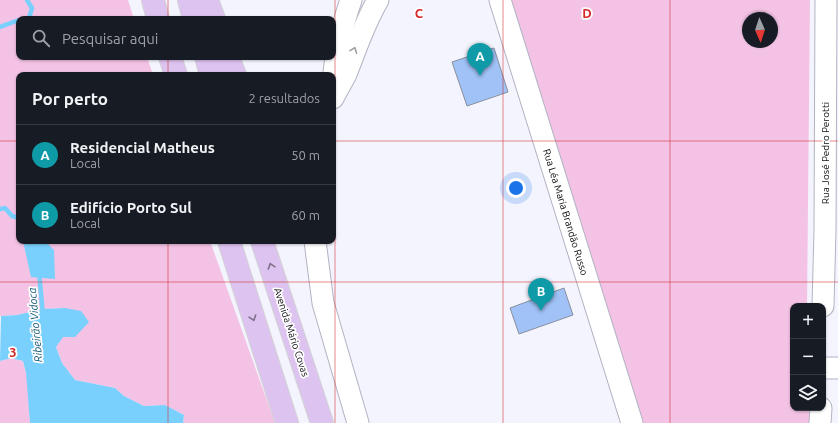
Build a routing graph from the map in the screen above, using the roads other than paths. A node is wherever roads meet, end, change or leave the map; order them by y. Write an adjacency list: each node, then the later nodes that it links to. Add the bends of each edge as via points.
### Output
1 (153, 0): 8 (highway)
2 (189, 0): 9 (highway)
3 (207, 0): 10 (highway)
4 (351, 0): 11 (street)
5 (500, 0): 33 (street, Rua Léa Maria Brandão Russo)
6 (826, 0): 20 (street, Rua José Pedro Perotti)
7 (368, 4): 21 (street, one-way to 7, via 356,46)
8 (157, 16)
9 (193, 16)
10 (213, 16)
11 (336, 59)
12 (171, 60): 16 (highway)
13 (207, 60): 17 (highway)
14 (229, 60): 18 (highway)
15 (336, 60): 19 (street)
16 (175, 72)
17 (210, 72)
18 (234, 72)
19 (334, 72)
20 (832, 82): 22 (street, Rua José Pedro Perotti)
21 (336, 92)
22 (832, 230): 26 (street, Rua José Pedro Perotti)
23 (230, 244): 30 (highway, one-way to 30)
24 (263, 244): 31 (highway, Avenida Mário Covas, one-way to 24)
25 (315, 244): 32 (street, via 323,303)
26 (823, 303)
27 (826, 368): 28 (street)
28 (838, 368)
29 (821, 411): 34 (street)
30 (287, 423)
31 (322, 423)
32 (358, 423)
33 (632, 423)
34 (820, 423)

